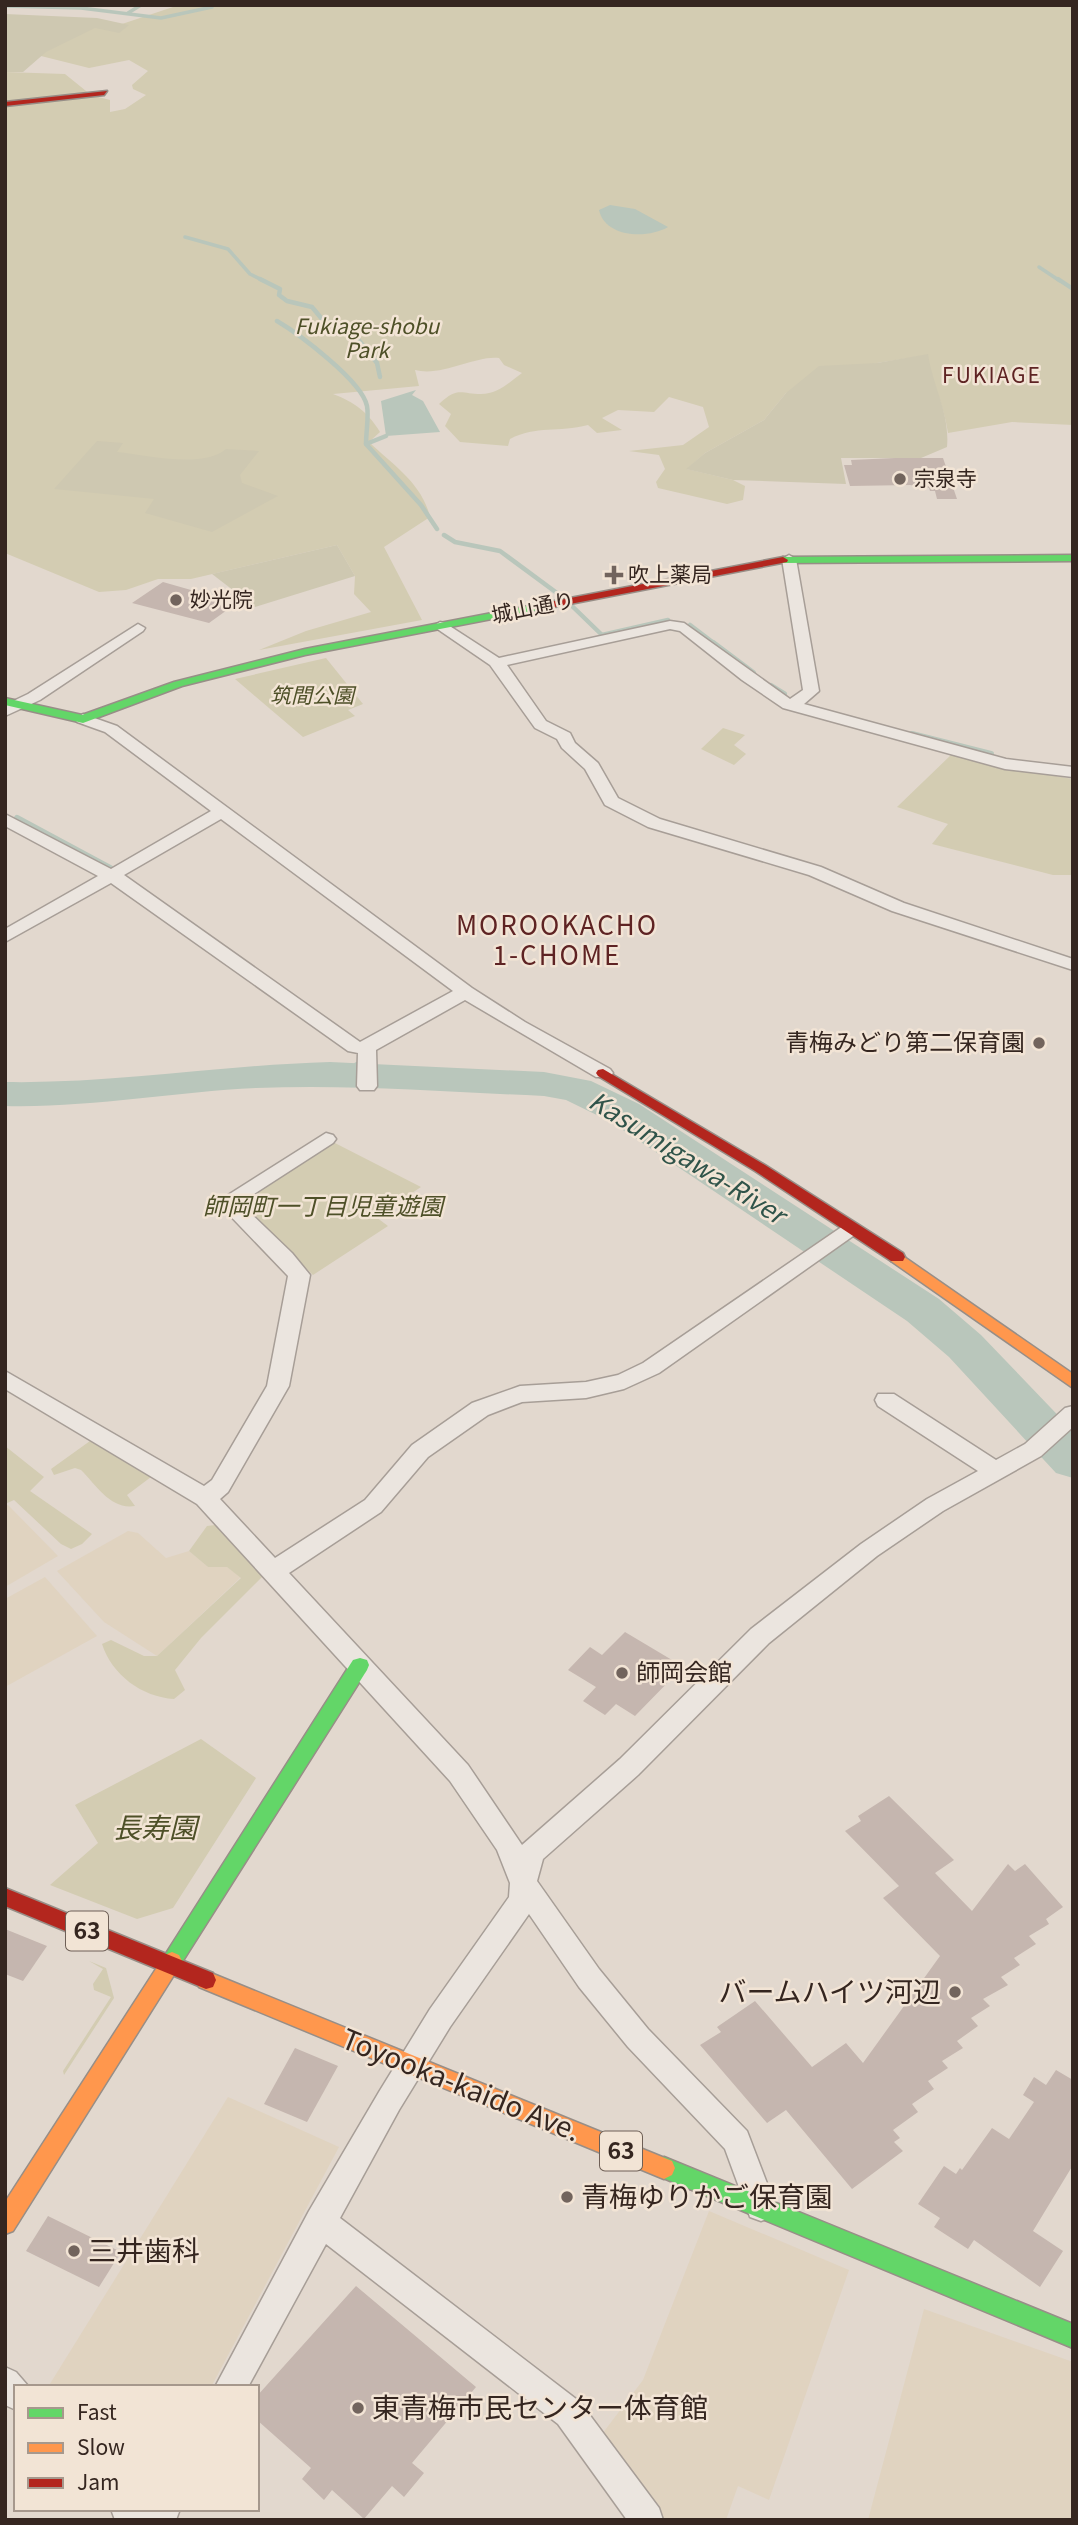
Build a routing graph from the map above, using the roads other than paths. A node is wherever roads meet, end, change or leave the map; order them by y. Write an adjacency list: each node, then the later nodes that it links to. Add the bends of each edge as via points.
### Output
1 (104, 93): 2 (street)
2 (5, 104)
3 (1073, 558): 4 (street, 城山通り)
4 (789, 559): 5 (street, 城山通り); 9 (street, via 811,691)
5 (440, 626): 7 (street); 10 (street, 城山通り, via 216,674)
6 (138, 628): 8 (street, via 34,697)
7 (496, 663): 9 (street, via 670,625 684,627); 16 (street, via 532,715 553,734 564,736 592,766 611,801 630,812 681,832 815,871 898,907)
8 (8, 705): 10 (street)
9 (789, 705): 11 (street, via 1005,764)
10 (83, 719): 12 (street, via 111,729)
11 (1073, 772)
12 (221, 812): 14 (street); 17 (street)
13 (5, 819): 14 (street)
14 (113, 876): 15 (street); 18 (street)
15 (5, 937)
16 (1073, 965)
17 (466, 992): 18 (street); 19 (street, via 518,1027)
18 (367, 1057): 20 (street)
19 (603, 1073): 22 (street)
20 (367, 1086)
21 (326, 1139): 28 (street, via 227,1202 299,1275 278,1386 220,1486)
22 (846, 1234): 24 (street, via 950,1293 1032,1357); 29 (street, via 651,1368 624,1381 586,1390 520,1394 480,1409 420,1451 373,1506)
23 (5, 1379): 28 (street)
24 (1073, 1382)
25 (886, 1400): 27 (street)
26 (1067, 1420): 27 (street)
27 (997, 1472): 31 (street, via 935,1505 869,1550 760,1636 629,1767 531,1853)
28 (205, 1498): 29 (street)
29 (274, 1572): 30 (street)
30 (360, 1665): 31 (street, via 492,1816); 33 (street)
31 (523, 1882): 34 (street, via 523,1900); 35 (street, via 622,2018 737,2141)
32 (5, 1897): 33 (street, Toyooka-kaido Ave. / 63)
33 (170, 1965): 34 (street, Toyooka-kaido Ave. / 63); 37 (street)
34 (411, 2065): 35 (street, Toyooka-kaido Ave. / 63); 36 (street)
35 (761, 2207): 38 (street, Toyooka-kaido Ave. / 63)
36 (320, 2221): 39 (street); 40 (street, via 569,2413)
37 (5, 2223)
38 (1073, 2336)
39 (232, 2385)
40 (647, 2520)

